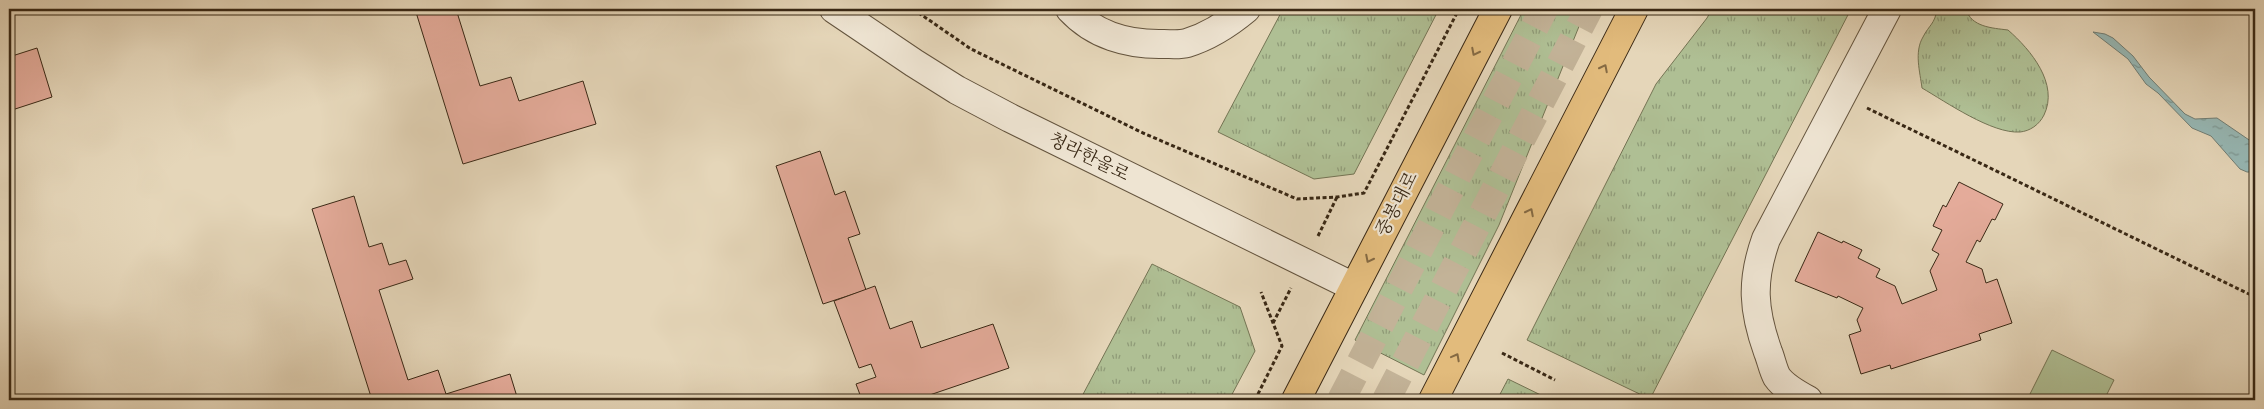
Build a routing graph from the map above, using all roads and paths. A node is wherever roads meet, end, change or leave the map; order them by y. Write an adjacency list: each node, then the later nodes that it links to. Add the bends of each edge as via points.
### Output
1 (834, 9): 10 (street, 청라한울로, via 957,90)
2 (913, 9): 5 (path, via 971,49 1143,134 1297,199 1364,194)
3 (1070, 9): 4 (street, via 1089,26 1107,35 1136,43 1161,44 1184,44 1206,36 1227,25)
4 (1246, 9)
5 (1459, 9)
6 (1498, 9): 10 (main road, 중봉대로, one-way to 10)
7 (1634, 9): 17 (main road, one-way to 7)
8 (1886, 9): 9 (street)
9 (1842, 95): 12 (path); 18 (street, via 1766,239 1754,286 1761,332 1778,377 1793,392)
10 (1354, 287): 16 (main road, 중봉대로)
11 (1261, 292): 15 (path, via 1282,346)
12 (2255, 297)
13 (1502, 353): 14 (path)
14 (1555, 380)
15 (1255, 400)
16 (1296, 400)
17 (1433, 400)
18 (1808, 400)

